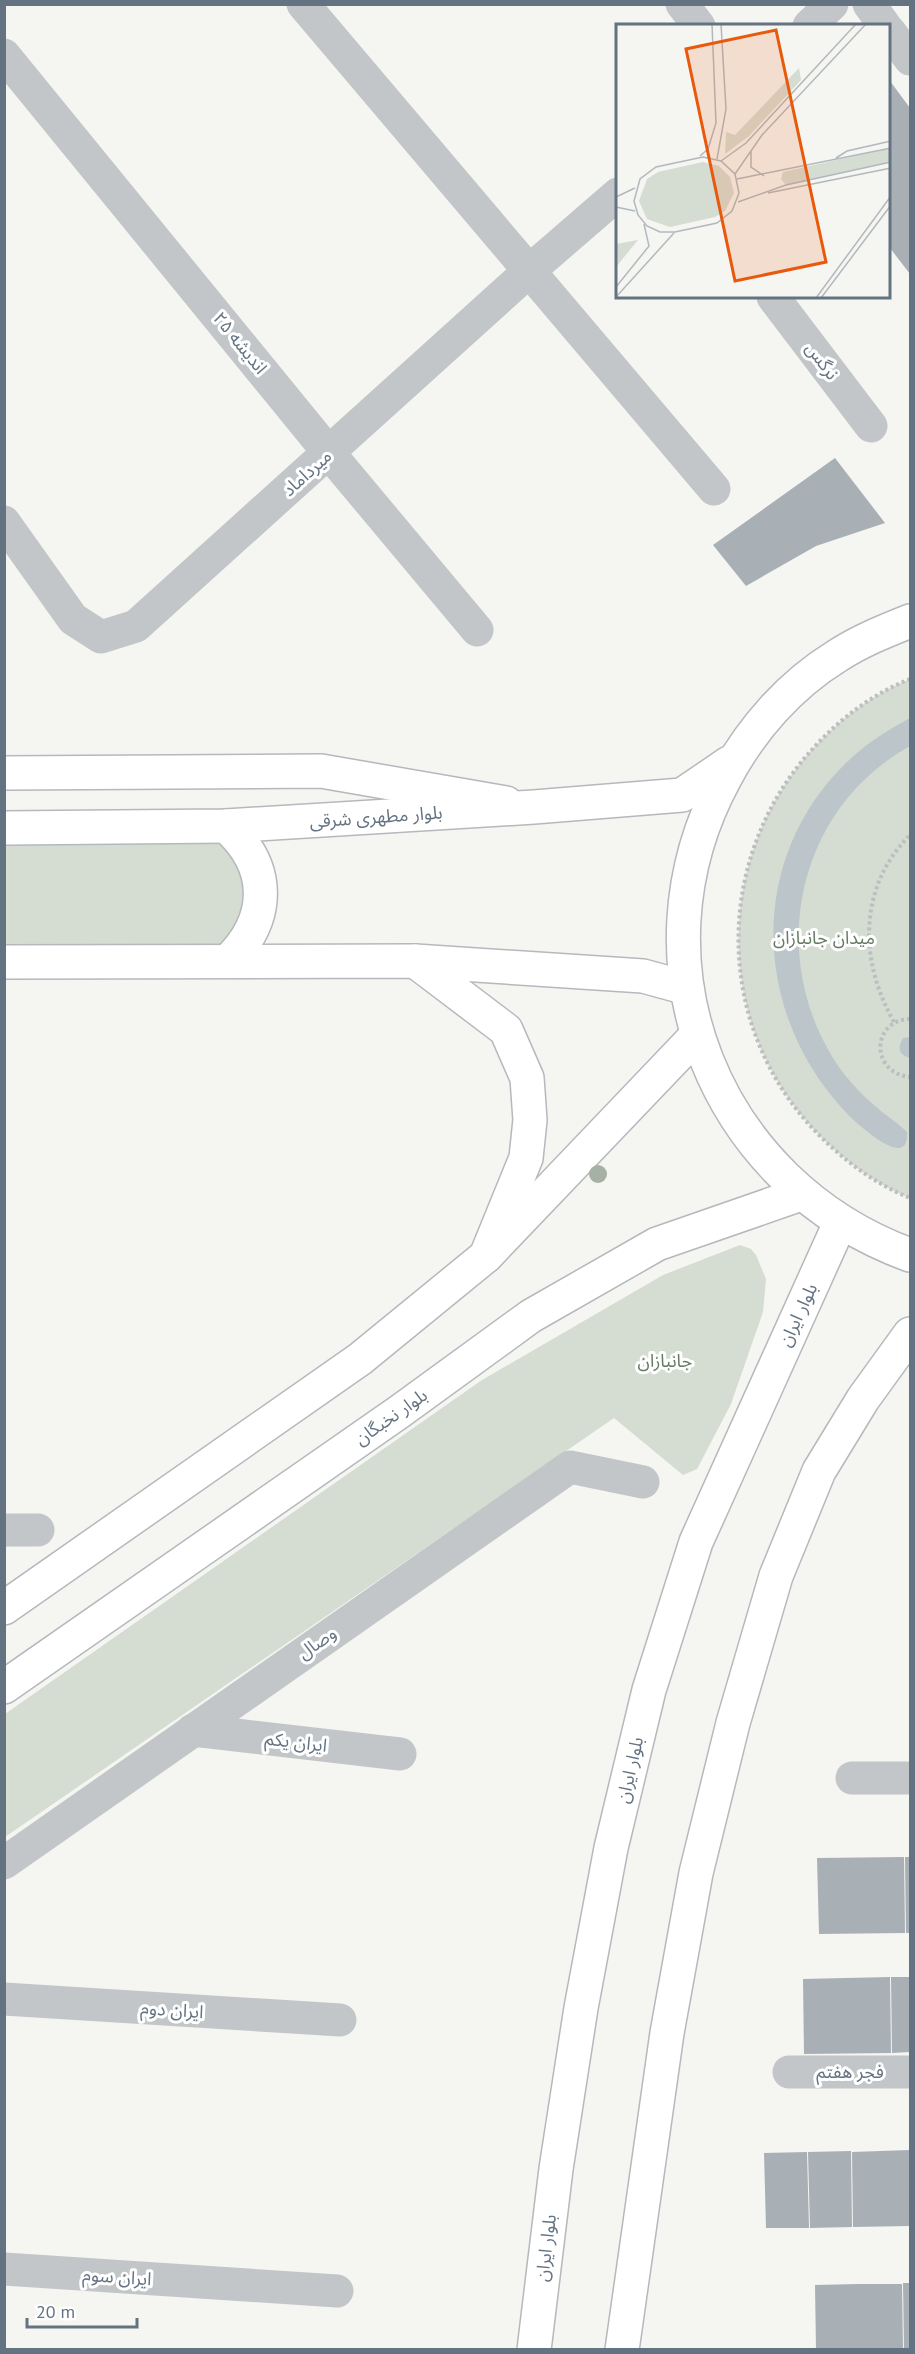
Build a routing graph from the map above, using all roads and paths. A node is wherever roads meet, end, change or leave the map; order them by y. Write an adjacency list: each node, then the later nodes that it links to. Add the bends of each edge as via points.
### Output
1 (303, 4): 12 (street)
2 (682, 4): 5 (street)
3 (832, 4): 6 (street)
4 (868, 4): 7 (street)
5 (697, 24)
6 (811, 24)
7 (883, 24)
8 (891, 33): 10 (street)
9 (4, 55): 15 (street, اندیشه ۲۵)
10 (910, 59)
11 (616, 196): 12 (street, میرداماد)
12 (529, 271): 15 (street, میرداماد); 16 (street)
13 (774, 298): 14 (street, نرگس)
14 (871, 426)
15 (329, 453): 17 (street, میرداماد, via 136,626 100,637 73,619); 19 (street, اندیشه ۲۵)
16 (714, 489)
17 (4, 522)
18 (910, 621): 21 (main road, via 836,656 798,685 764,719)
19 (477, 630)
20 (910, 679): 36 (path, via 866,702 834,726 781,787 748,860 738,940 741,980 750,1019 764,1057 784,1092 837,1153)
21 (736, 758): 23 (main road, بلوار مطهری شرقی, via 682,795); 30 (main road, via 713,800 694,854 686,892 683,940)
22 (4, 773): 23 (main road, via 321,771)
23 (534, 807): 24 (main road, بلوار مطهری شرقی)
24 (226, 826): 25 (main road, بلوار مطهری شرقی); 28 (main road, via 251,855 261,893 252,931)
25 (4, 828)
26 (910, 835): 32 (path, via 882,876 870,918 875,982)
27 (415, 960): 28 (main road); 30 (main road, via 643,976); 39 (main road, via 506,1030 527,1078 530,1120 526,1158)
28 (228, 961): 29 (main road)
29 (4, 962)
30 (687, 988): 33 (main road)
31 (910, 1018): 32 (path)
32 (894, 1022): 34 (path, via 886,1029 880,1050 889,1069)
33 (697, 1035): 35 (main road, via 714,1080 738,1122 767,1160); 39 (main road)
34 (910, 1077)
35 (801, 1194): 37 (main road); 45 (main road, بلوار نخبگان, via 657,1244 531,1316)
36 (910, 1198)
37 (840, 1223): 38 (main road); 57 (main road, بلوار ایران, via 696,1542 649,1690 611,1848 581,2008)
38 (910, 1255)
39 (486, 1256): 44 (main road, via 360,1359)
40 (910, 1334): 58 (main road, via 863,1399 819,1472 776,1576 733,1723 696,1873 666,2033)
41 (643, 1482): 46 (street, وصال, via 570,1467)
42 (4, 1530): 43 (street)
43 (38, 1530)
44 (4, 1608)
45 (4, 1687)
46 (193, 1730): 47 (street, ایران یکم); 50 (street, وصال)
47 (400, 1754)
48 (852, 1778): 49 (street)
49 (910, 1778)
50 (4, 1863)
51 (4, 1999): 52 (street, ایران دوم)
52 (340, 2020)
53 (789, 2072): 54 (street, فجر هفتم)
54 (910, 2072)
55 (4, 2270): 56 (street, ایران سوم)
56 (337, 2291)
57 (534, 2349)
58 (622, 2349)

